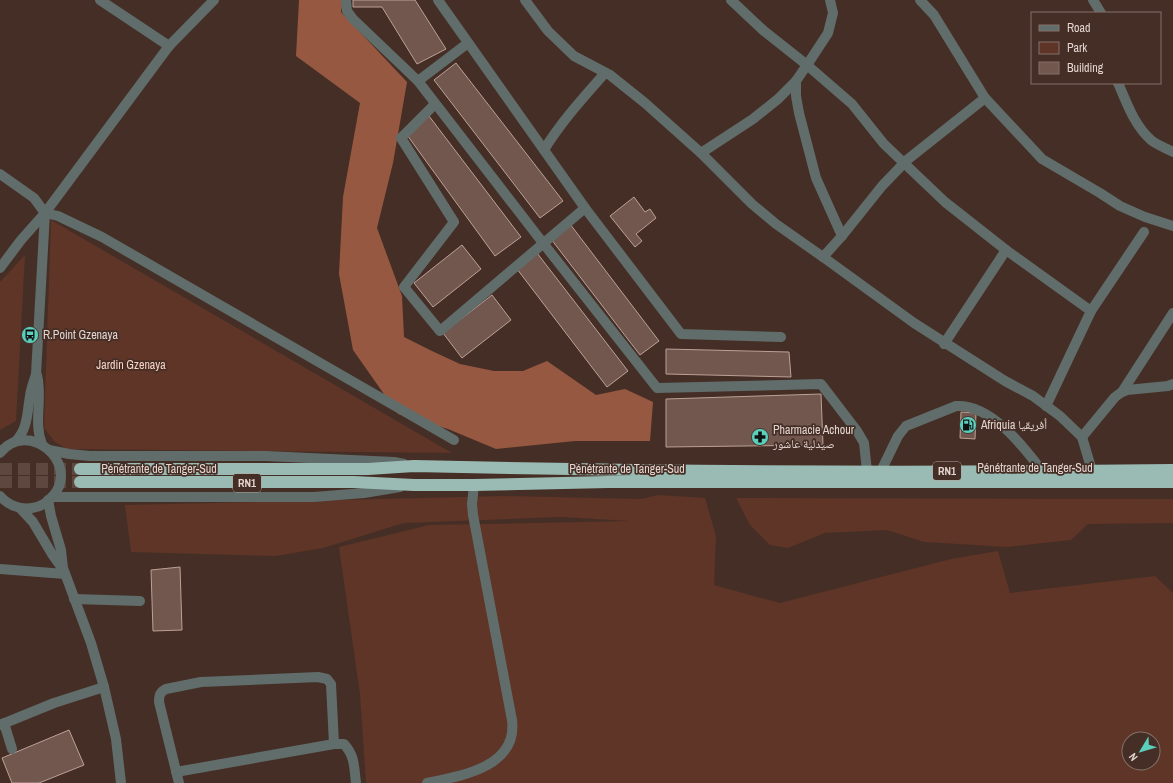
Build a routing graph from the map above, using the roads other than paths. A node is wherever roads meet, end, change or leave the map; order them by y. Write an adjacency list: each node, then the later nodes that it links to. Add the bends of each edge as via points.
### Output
1 (100, 0): 12 (street)
2 (214, 0): 12 (street)
3 (346, 0): 15 (street, via 347,11 353,19)
4 (438, 0): 11 (street)
5 (525, 0): 14 (street, via 548,31 574,56)
6 (731, 0): 13 (street, via 764,31)
7 (830, 0): 13 (street, via 833,13 828,33)
8 (920, 0): 18 (street, via 934,15)
9 (1093, 0): 10 (street)
10 (1099, 12)
11 (468, 43): 15 (street); 20 (street)
12 (168, 46): 26 (street)
13 (807, 65): 16 (street); 23 (street, via 852,104 884,144)
14 (605, 73): 20 (street, via 566,117); 22 (street, via 645,102)
15 (418, 81): 19 (street)
16 (796, 81): 22 (street, via 753,119); 29 (street, via 799,113 816,178)
17 (1118, 84): 21 (street, via 1141,130 1152,140)
18 (985, 98): 23 (street); 27 (street, via 1042,159 1120,206)
19 (435, 104): 30 (street); 30 (street, via 401,138 454,222 404,287 440,331)
20 (544, 150): 25 (street)
21 (1173, 152)
22 (701, 153): 32 (street, via 752,204)
23 (904, 164): 29 (street, via 882,186); 31 (street, via 945,202)
24 (0, 174): 26 (street, via 34,198)
25 (585, 208): 30 (street); 36 (street, via 681,334)
26 (45, 213): 33 (street); 38 (street); 43 (street, via 58,216 102,237)
27 (1173, 226)
28 (1144, 232): 34 (street)
29 (842, 236): 32 (street)
30 (543, 243): 50 (street, via 657,388 821,384 864,443)
31 (1006, 250): 34 (street); 37 (street)
32 (823, 257): 37 (street)
33 (0, 268)
34 (1091, 311): 41 (street)
35 (1173, 313): 40 (street)
36 (781, 337)
37 (944, 344): 41 (street)
38 (36, 374): 44 (street, via 26,425); 45 (street, via 39,397 37,426)
39 (1173, 384): 40 (street)
40 (1122, 392): 42 (street)
41 (1046, 406): 42 (street)
42 (1082, 437): 53 (street)
43 (454, 440)
44 (16, 441): 45 (street, via 34,441); 46 (street)
45 (45, 447): 47 (street, via 69,454 90,456 292,457 394,462); 59 (street, via 54,455 61,479 59,487)
46 (0, 452)
47 (414, 466): 48 (highway, Pénétrante de Tanger-Sud / RN1, via 368,469); 50 (highway, Pénétrante de Tanger-Sud / RN1)
48 (80, 469)
49 (1173, 470): 53 (highway, Pénétrante de Tanger-Sud / RN1)
50 (867, 471): 51 (highway, Pénétrante de Tanger-Sud / RN1)
51 (881, 471): 52 (highway, Pénétrante de Tanger-Sud / RN1); 52 (street, via 898,436 906,426 964,405 980,410 1012,435)
52 (1042, 471): 53 (highway, Pénétrante de Tanger-Sud / RN1)
53 (1092, 471)
54 (80, 482): 56 (highway, Pénétrante de Tanger-Sud / RN1, via 369,482)
55 (1173, 482): 57 (highway, Pénétrante de Tanger-Sud / RN1, via 608,482)
56 (414, 485): 57 (highway, Pénétrante de Tanger-Sud / RN1); 59 (street, via 314,497)
57 (474, 485): 73 (street, via 473,515 512,720 512,735 503,753 488,764 467,774)
58 (1, 498): 60 (street)
59 (50, 499): 60 (street, via 36,507); 62 (street, via 51,516)
60 (20, 508): 62 (street, via 33,522)
61 (0, 569): 62 (street)
62 (64, 571): 63 (street)
63 (74, 599): 64 (street); 65 (street, via 91,643)
64 (140, 602)
65 (104, 688): 66 (street, via 54,703); 70 (street, via 116,739)
66 (2, 724): 68 (street)
67 (334, 744): 69 (street); 69 (street, via 331,684 327,679 318,677 194,684 166,689 159,695); 72 (street, via 344,744 350,751 354,759)
68 (12, 749)
69 (176, 772): 71 (street)
70 (121, 783)
71 (179, 783)
72 (356, 783)
73 (427, 783)

